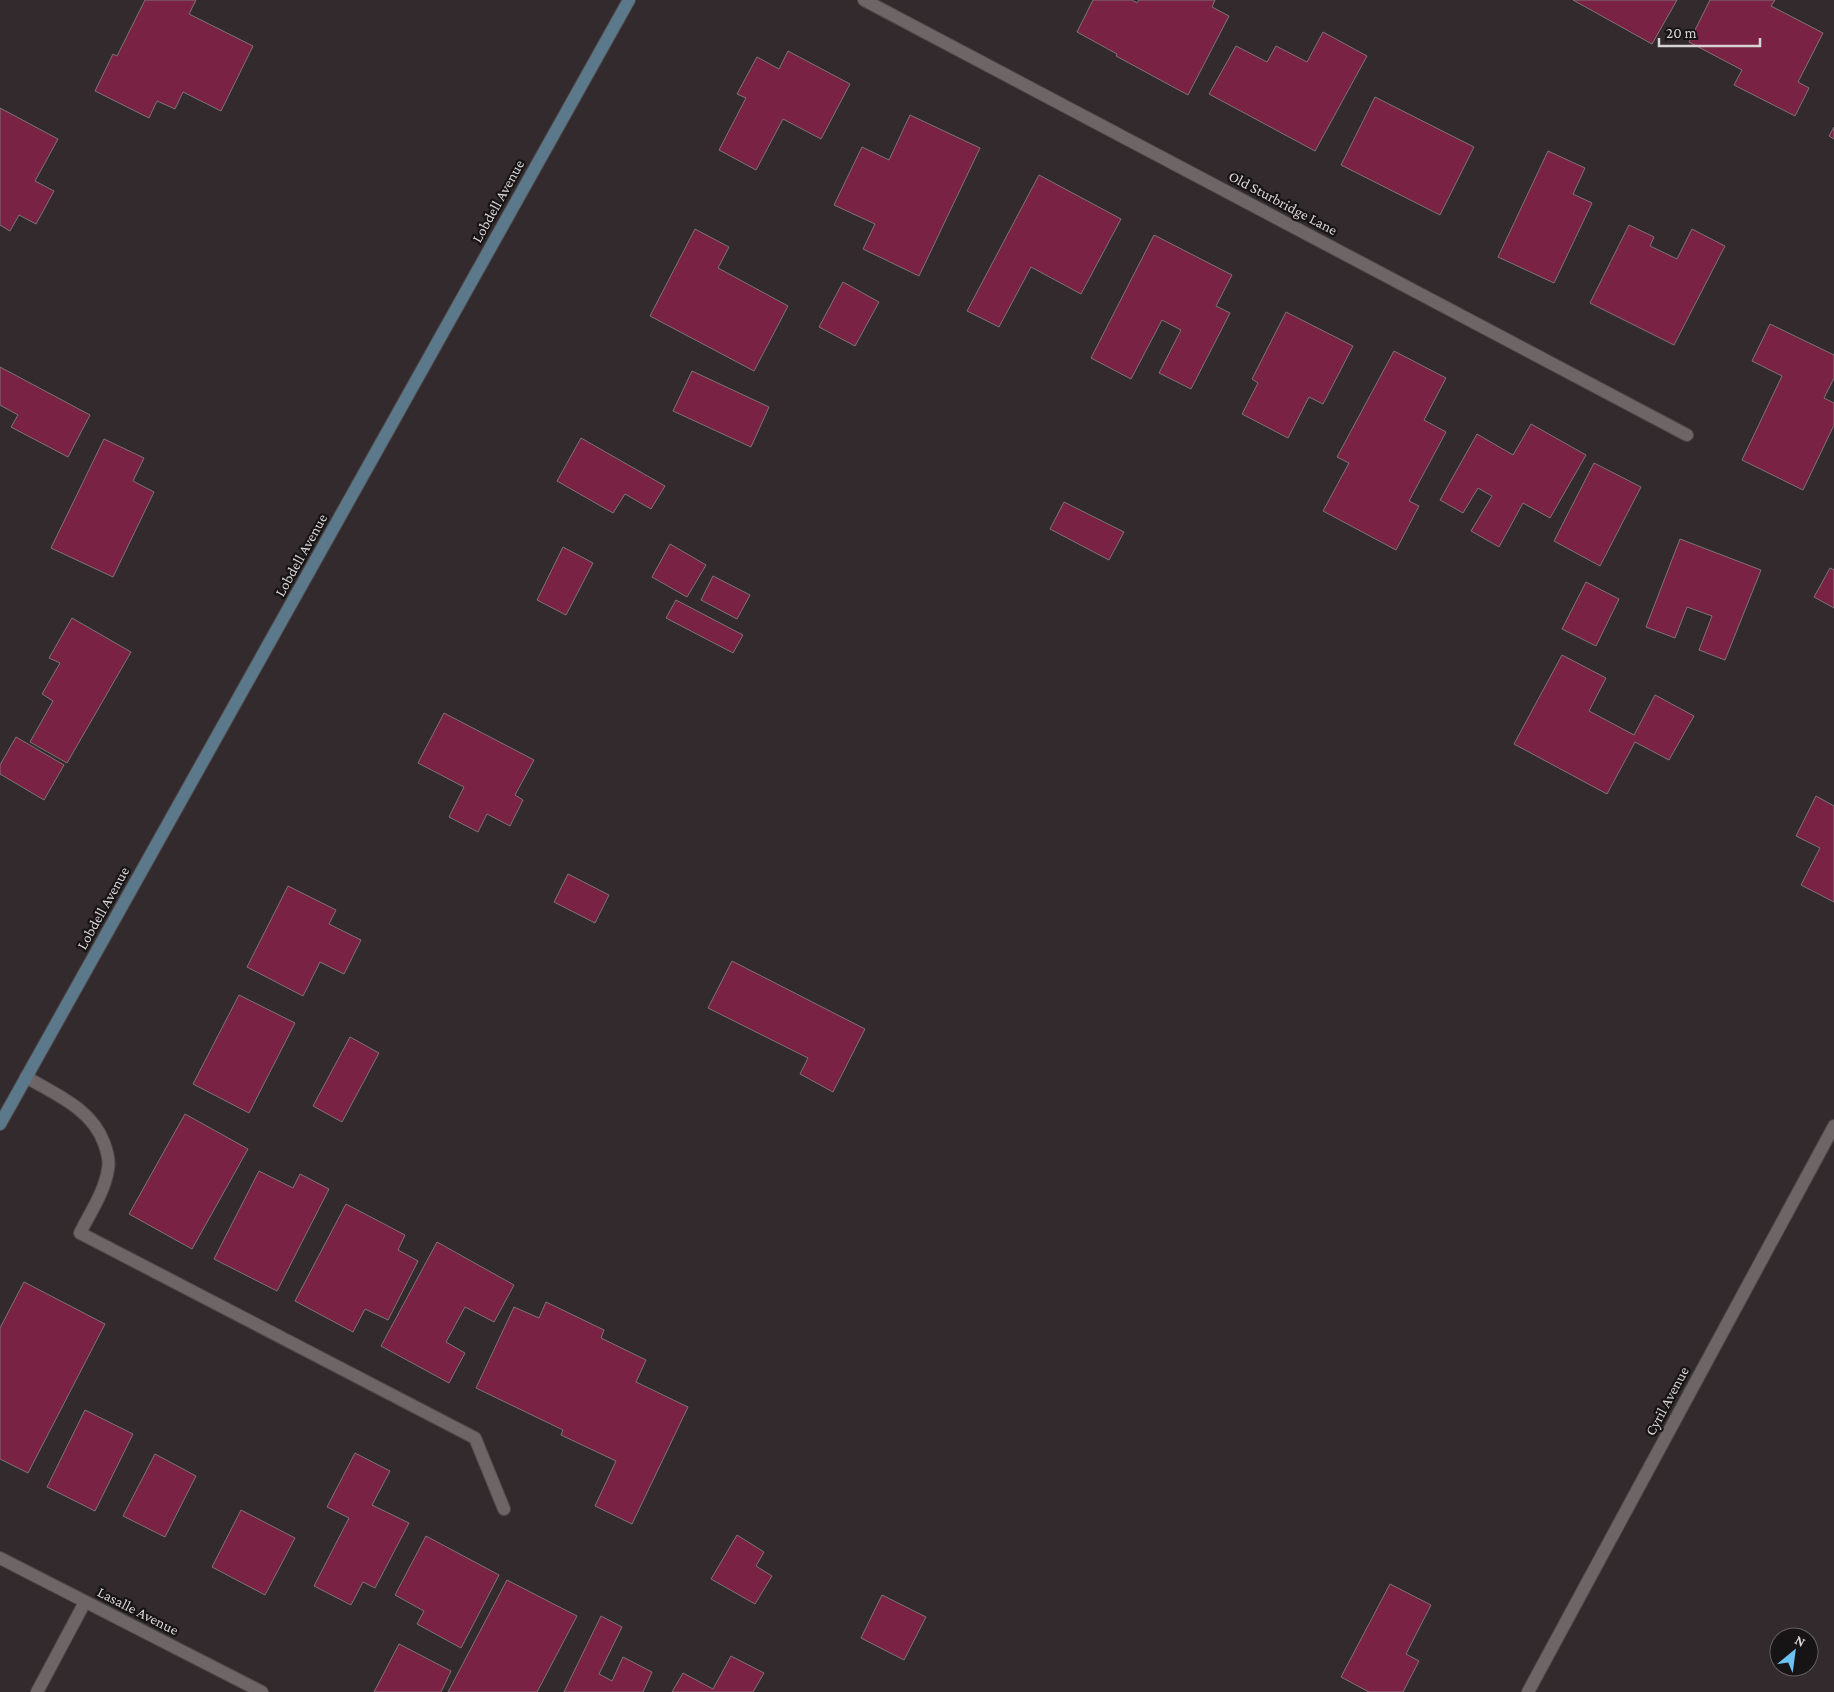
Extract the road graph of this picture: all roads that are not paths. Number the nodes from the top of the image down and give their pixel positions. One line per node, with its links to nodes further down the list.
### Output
1 (628, 0): 4 (main road, Lobdell Avenue)
2 (864, 0): 3 (street, Old Sturbridge Lane)
3 (1687, 435)
4 (26, 1077): 5 (main road, Lobdell Avenue); 7 (street)
5 (0, 1124)
6 (1834, 1126): 12 (street, Cyril Avenue)
7 (504, 1510)
8 (0, 1558): 9 (street, Lasalle Avenue)
9 (85, 1602): 10 (street); 11 (street, Lasalle Avenue)
10 (37, 1692)
11 (262, 1692)
12 (1528, 1692)

